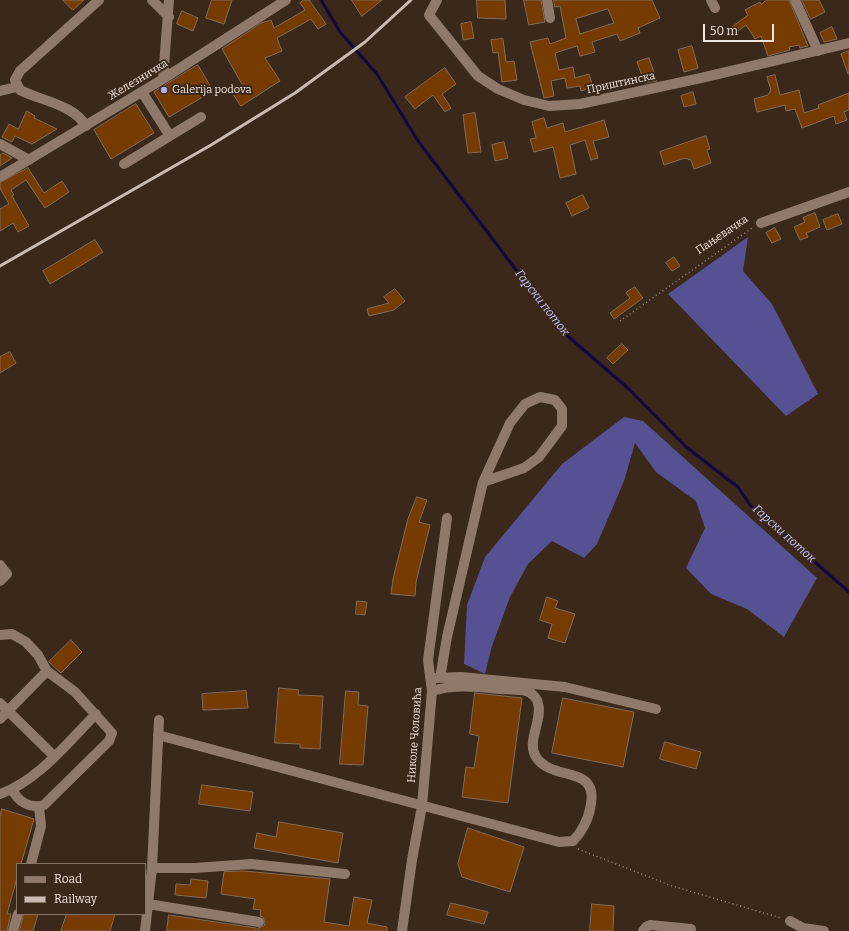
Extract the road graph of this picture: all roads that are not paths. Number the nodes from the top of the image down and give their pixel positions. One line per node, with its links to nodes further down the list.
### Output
1 (99, 0): 13 (street)
2 (152, 0): 8 (street)
3 (169, 0): 8 (street)
4 (286, 0): 12 (street, Железничка)
5 (437, 0): 11 (street, Приштинска)
6 (547, 0): 9 (street)
7 (795, 0): 11 (street)
8 (169, 18): 12 (street)
9 (550, 18)
10 (849, 43): 11 (street, Приштинска)
11 (818, 51)
12 (164, 79): 15 (street, Железничка)
13 (18, 87): 14 (street); 17 (street)
14 (0, 91)
15 (142, 92): 17 (street, Железничка); 18 (street)
16 (201, 117): 18 (street)
17 (86, 126): 20 (street, Железничка)
18 (170, 136): 21 (street)
19 (0, 144): 20 (street)
20 (29, 160): 22 (street, Железничка)
21 (124, 164)
22 (0, 177)
23 (849, 192): 24 (street, Пањевачка)
24 (761, 223)
25 (483, 482): 25 (street); 31 (street)
26 (447, 518): 31 (street, Николе Чоловића)
27 (0, 565): 28 (street)
28 (0, 581)
29 (0, 635): 30 (street)
30 (47, 671): 35 (street); 36 (street)
31 (435, 678): 32 (street, Николе Чоловића); 34 (street)
32 (432, 691): 43 (street, Николе Чоловића); 43 (street)
33 (0, 703): 35 (street)
34 (656, 709)
35 (8, 710): 37 (street); 40 (street)
36 (96, 714): 40 (street); 44 (street)
37 (0, 719)
38 (159, 720): 39 (street)
39 (158, 735): 43 (street); 46 (street)
40 (54, 756): 41 (street)
41 (12, 789): 42 (street); 44 (street)
42 (0, 794)
43 (422, 806): 55 (street, Николе Чоловића)
44 (39, 807): 45 (street)
45 (31, 863)
46 (152, 868): 47 (street); 48 (street)
47 (345, 874)
48 (148, 904): 51 (street); 54 (street)
49 (18, 915): 53 (street)
50 (790, 921): 57 (street)
51 (259, 922)
52 (691, 929): 56 (street)
53 (13, 931)
54 (145, 931)
55 (402, 931)
56 (643, 931)
57 (824, 931)

